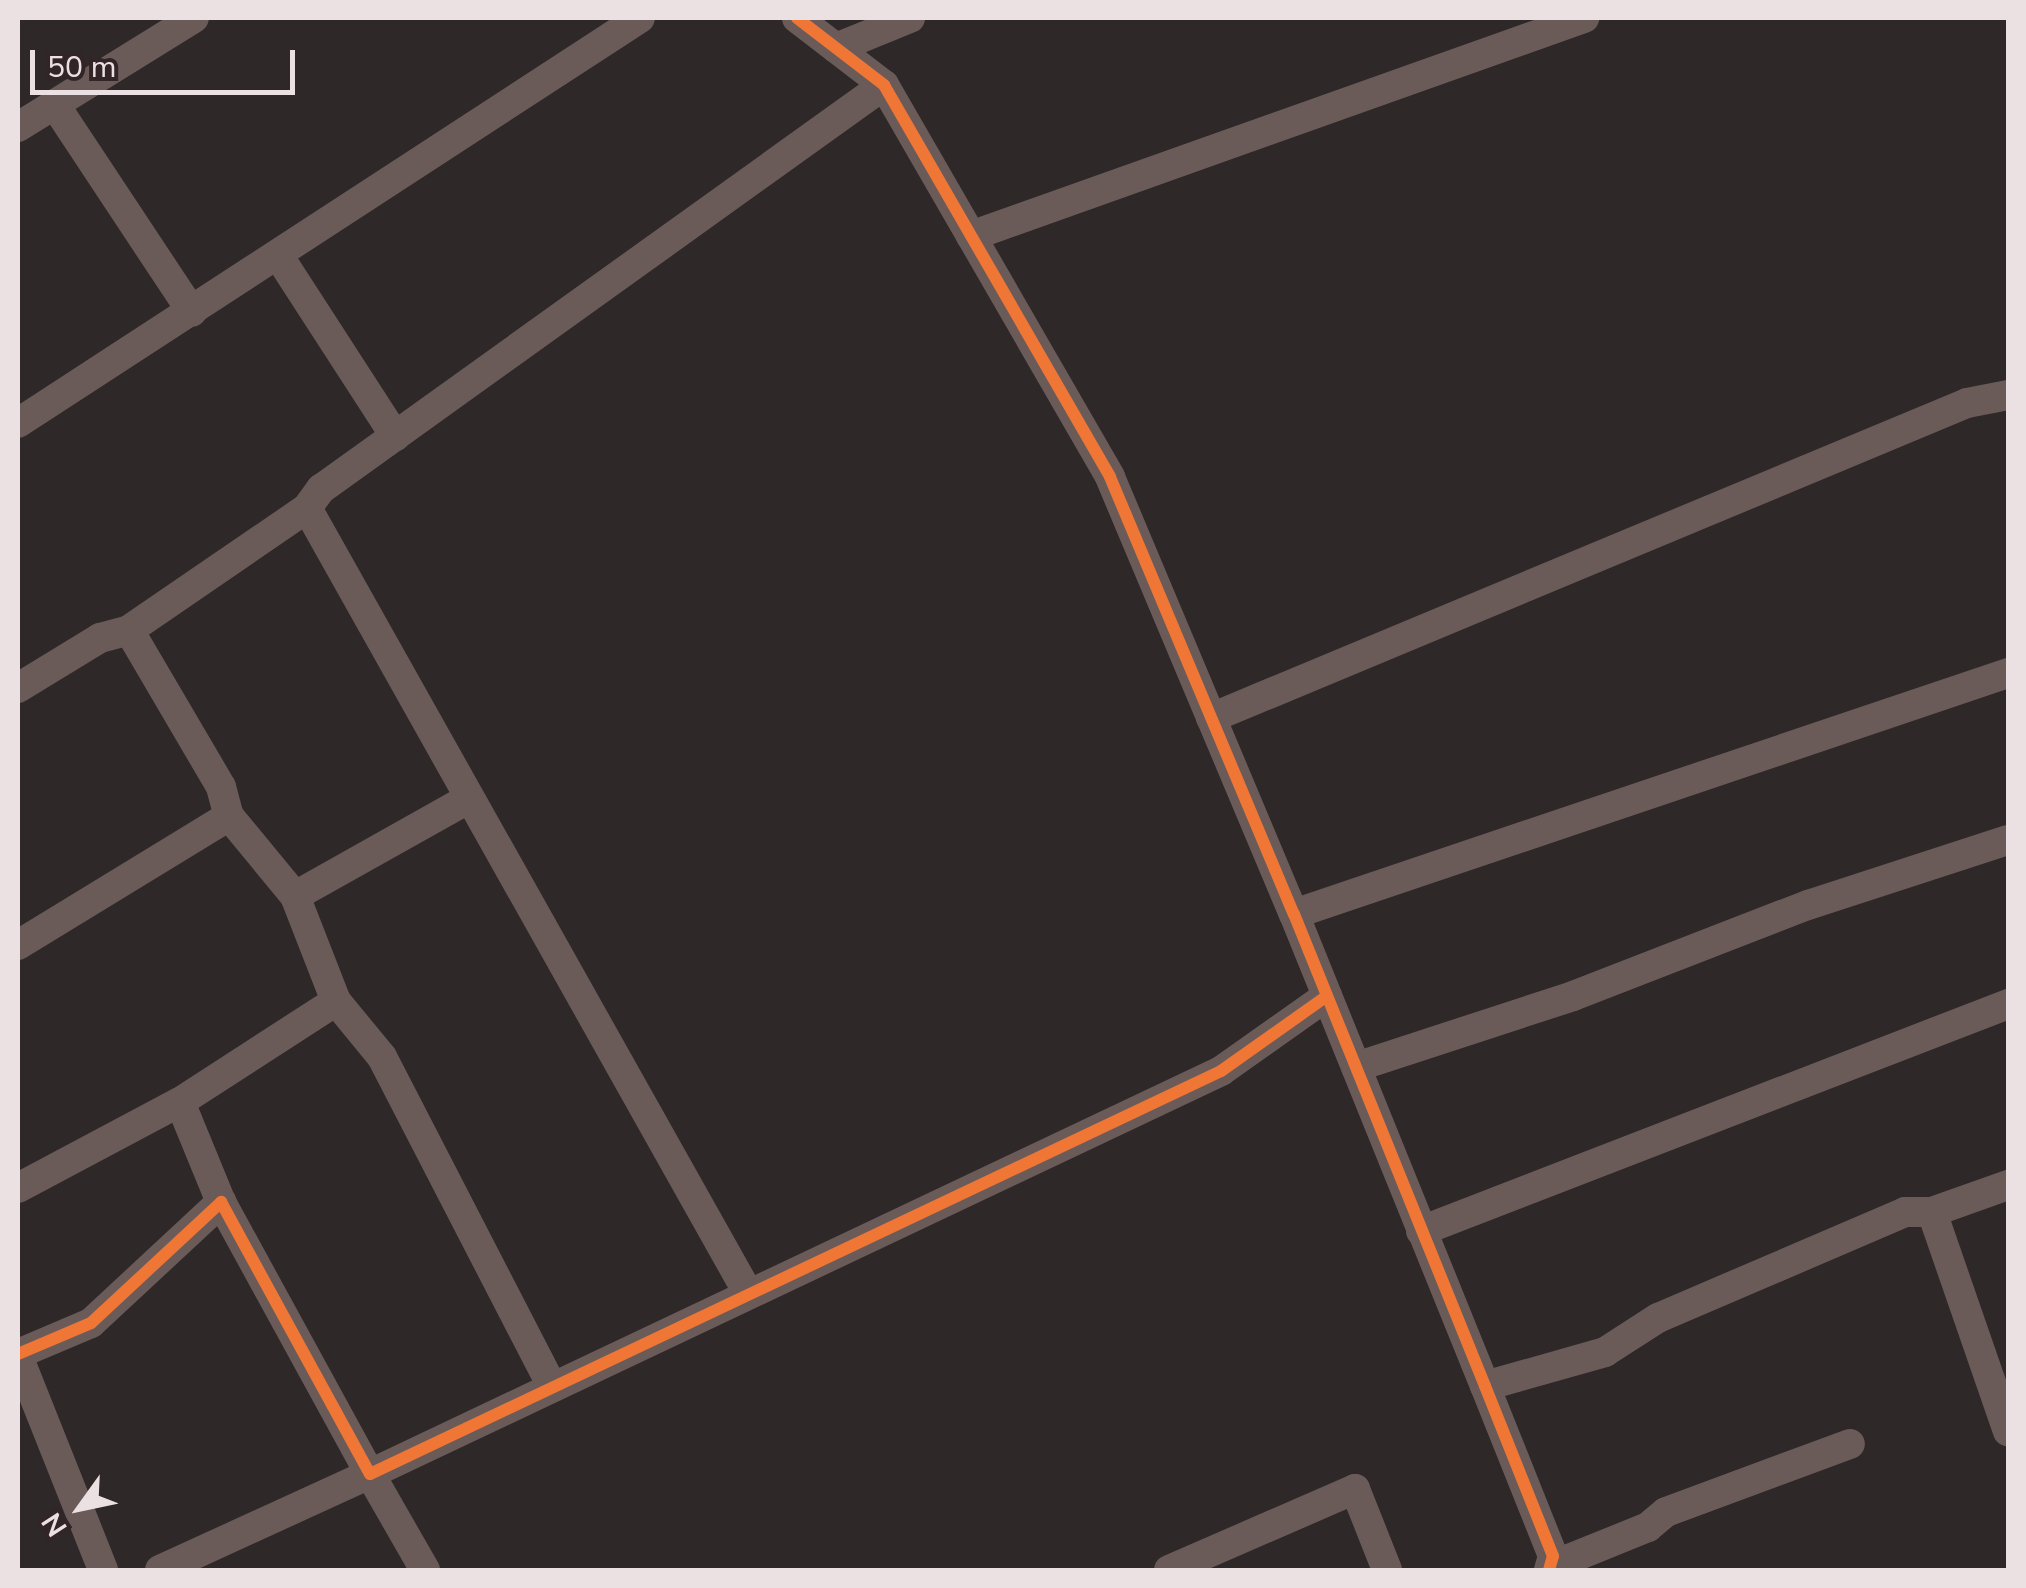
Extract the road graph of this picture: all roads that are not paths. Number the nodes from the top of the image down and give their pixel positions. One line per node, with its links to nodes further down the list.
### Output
1 (194, 18): 8 (street)
2 (640, 18): 11 (street)
3 (797, 18): 6 (street)
4 (910, 18): 6 (street)
5 (1584, 18): 10 (street)
6 (836, 48): 7 (street)
7 (884, 86): 10 (street); 15 (street)
8 (55, 105): 9 (street); 12 (street)
9 (18, 127)
10 (970, 236): 20 (street)
11 (278, 256): 12 (street); 15 (street)
12 (192, 312): 14 (street)
13 (2005, 406): 20 (street)
14 (18, 423)
15 (395, 436): 16 (street)
16 (307, 508): 17 (street); 21 (street)
17 (129, 630): 19 (street); 22 (street)
18 (2008, 673): 25 (street)
19 (18, 688)
20 (1212, 718): 25 (street)
21 (468, 799): 24 (street); 37 (street)
22 (229, 816): 24 (street); 26 (street)
23 (2008, 840): 30 (street)
24 (296, 896): 28 (street)
25 (1294, 914): 27 (street)
26 (18, 946)
27 (1327, 996): 30 (street); 37 (street)
28 (336, 1001): 31 (street); 40 (street)
29 (2008, 1004): 36 (street)
30 (1356, 1067): 36 (street)
31 (180, 1102): 33 (street); 34 (street)
32 (2008, 1185): 35 (street)
33 (18, 1188)
34 (222, 1202): 38 (street); 43 (street)
35 (1932, 1212): 39 (street); 41 (street)
36 (1422, 1231): 39 (street)
37 (748, 1293): 40 (street)
38 (18, 1355): 45 (street)
39 (1485, 1386): 44 (street)
40 (552, 1387): 43 (street)
41 (2008, 1431)
42 (1850, 1444): 44 (street)
43 (370, 1474): 46 (street); 47 (street)
44 (1551, 1563)
45 (103, 1570)
46 (160, 1570)
47 (425, 1570)
48 (1169, 1570): 49 (street)
49 (1387, 1570)

